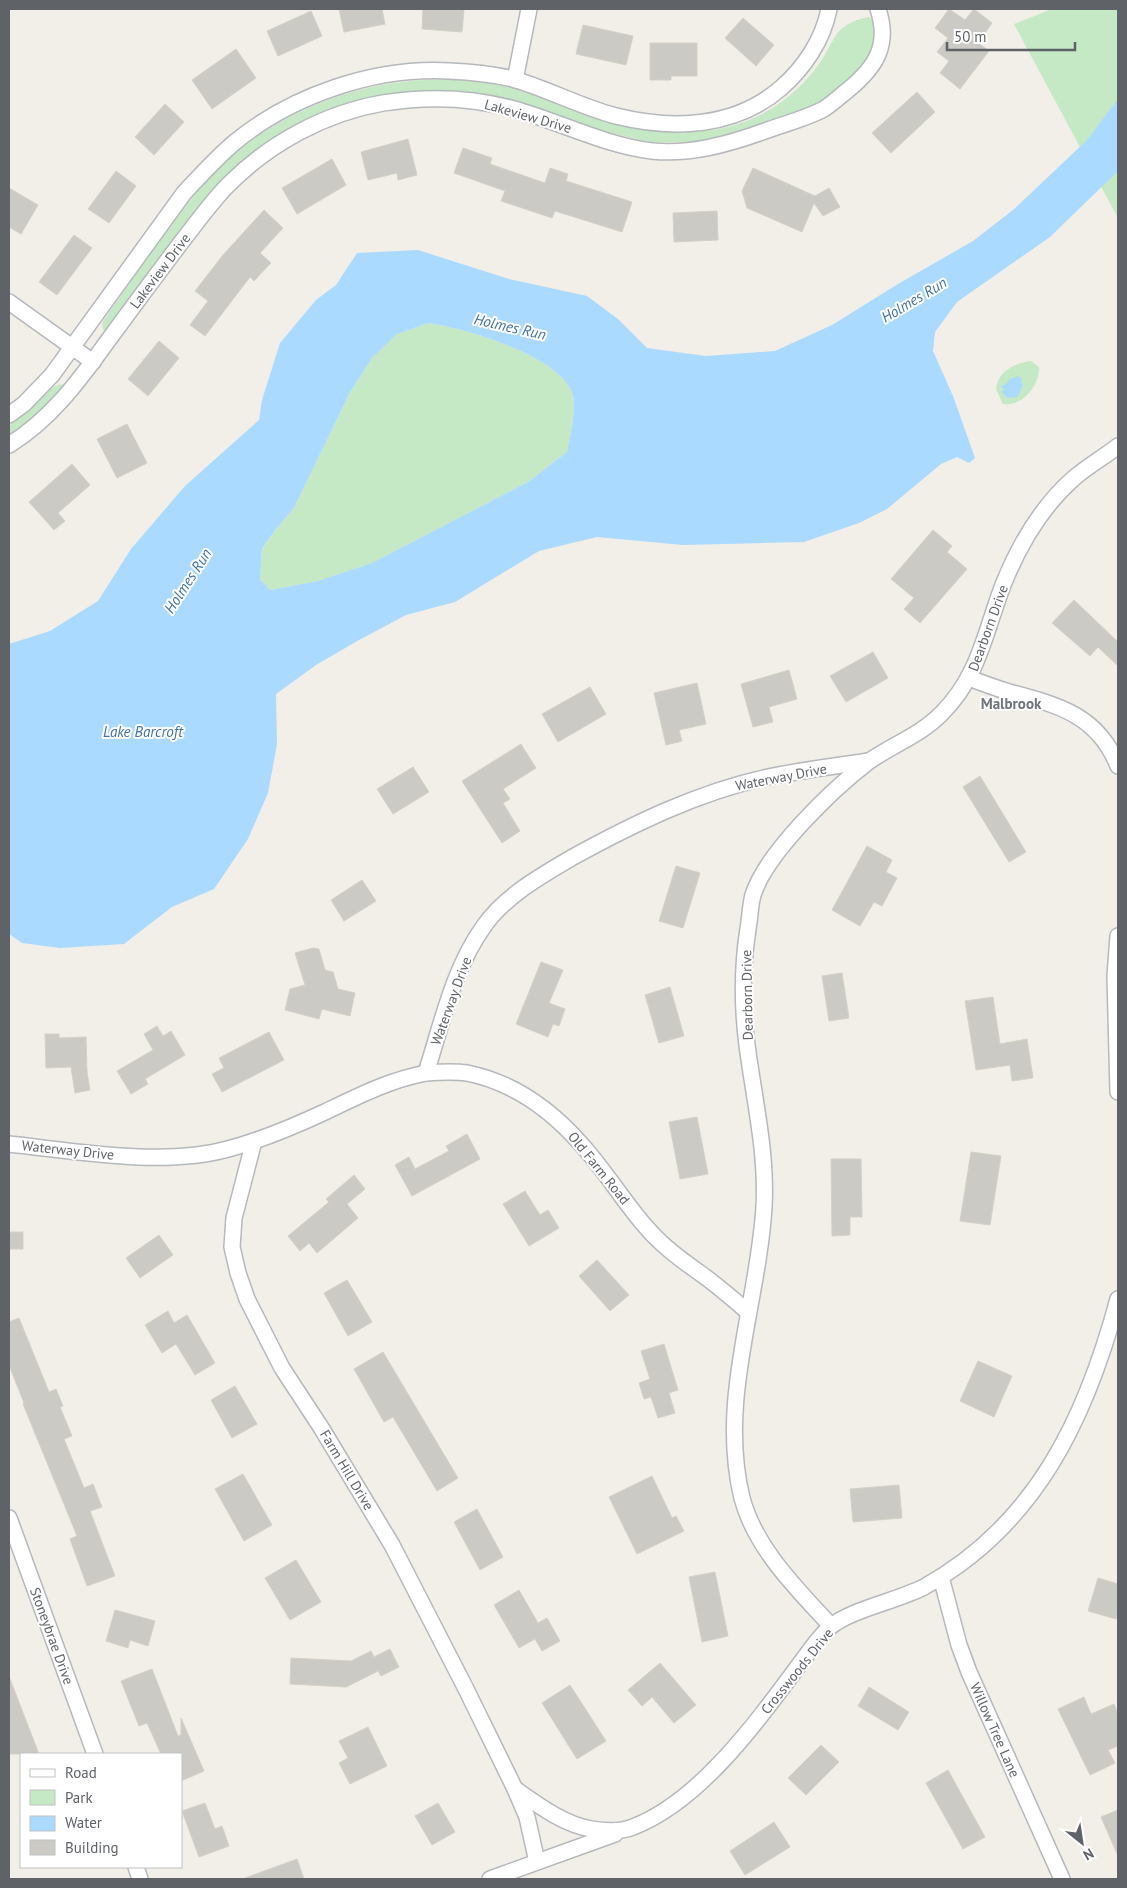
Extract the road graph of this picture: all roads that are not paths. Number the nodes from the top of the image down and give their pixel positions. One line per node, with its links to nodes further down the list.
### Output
1 (529, 9): 4 (street)
2 (829, 9): 4 (street, Lakeview Drive)
3 (878, 9): 7 (street, Lakeview Drive)
4 (515, 80): 6 (street, Lakeview Drive)
5 (9, 302): 6 (street)
6 (73, 348): 7 (street); 8 (street, Lakeview Drive)
7 (93, 362): 9 (street, Lakeview Drive)
8 (9, 415)
9 (9, 445)
10 (1118, 446): 11 (street, Dearborn Drive)
11 (969, 678): 12 (street, Dearborn Drive); 13 (street)
12 (870, 761): 15 (street, Waterway Drive); 20 (street, Dearborn Drive)
13 (1118, 766)
14 (1118, 936): 16 (street)
15 (426, 1073): 17 (street, Waterway Drive); 20 (street, Old Farm Road)
16 (1118, 1092)
17 (254, 1141): 18 (street, Waterway Drive); 25 (street, Farm Hill Drive)
18 (9, 1144)
19 (1118, 1299): 22 (street, Crosswoods Drive)
20 (748, 1312): 23 (street, Dearborn Drive)
21 (9, 1518): 24 (street, Stoneybrae Drive)
22 (941, 1577): 23 (street, Crosswoods Drive); 29 (street, Willow Tree Lane)
23 (831, 1626): 26 (street, Crosswoods Drive)
24 (96, 1753)
25 (515, 1789): 26 (street, Crosswoods Drive); 27 (street)
26 (631, 1828): 27 (street)
27 (537, 1862): 28 (street)
28 (490, 1879)
29 (1062, 1879)

